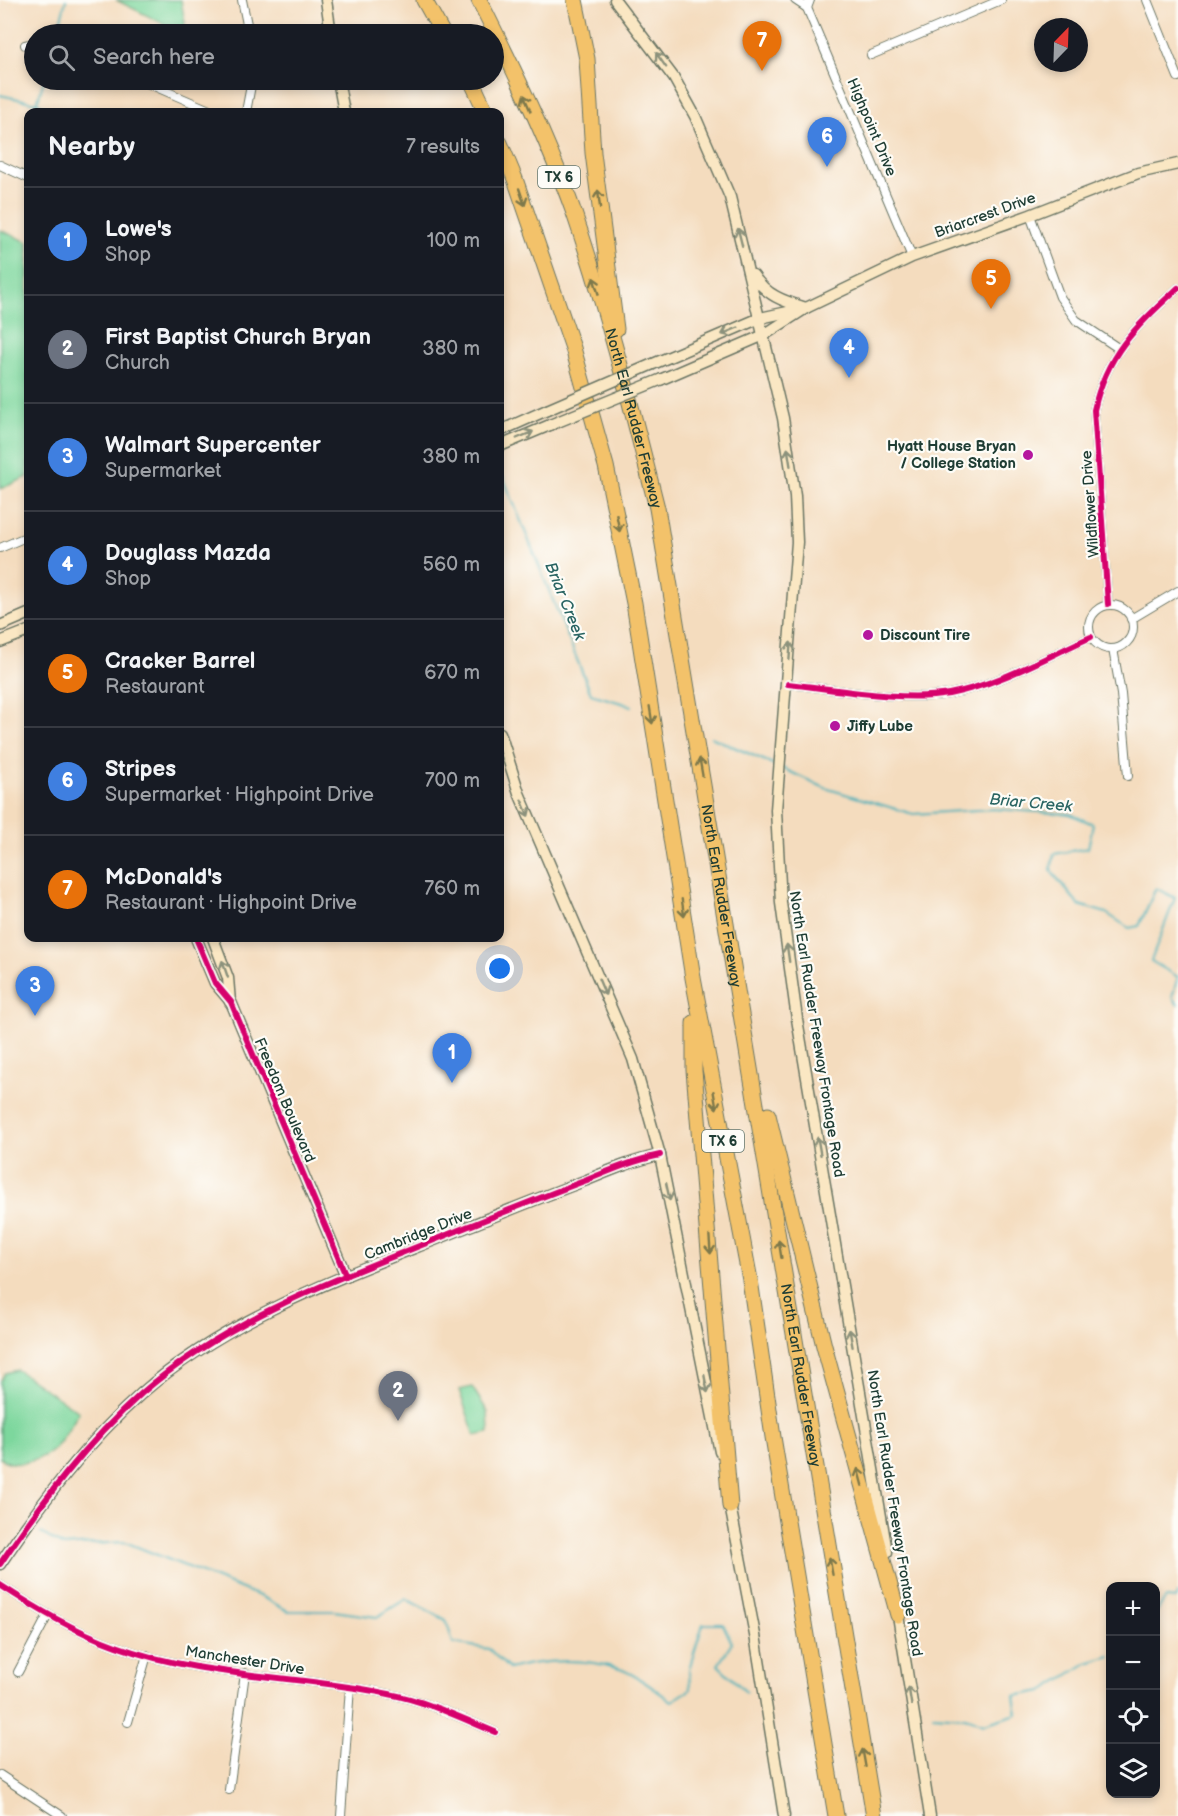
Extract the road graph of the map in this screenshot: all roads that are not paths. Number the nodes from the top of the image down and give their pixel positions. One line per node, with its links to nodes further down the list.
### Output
1 (242, 0): 12 (street)
2 (326, 0): 13 (main road)
3 (424, 0): 14 (highway)
4 (434, 0): 15 (highway)
5 (479, 0): 16 (highway, North Earl Rudder Freeway / TX 6, one-way to 5)
6 (575, 0): 40 (highway, one-way to 6)
7 (615, 0): 34 (main road, North Earl Rudder Freeway Frontage Road, one-way to 7)
8 (795, 0): 11 (street, Highpoint Drive)
9 (1001, 0): 18 (street)
10 (1147, 0): 19 (street)
11 (808, 4): 33 (street, Highpoint Drive)
12 (247, 24)
13 (330, 24)
14 (437, 24)
15 (447, 24)
16 (491, 24)
17 (504, 48): 40 (highway, North Earl Rudder Freeway / TX 6, one-way to 17)
18 (871, 55)
19 (1178, 76)
20 (163, 90): 24 (street)
21 (250, 90): 25 (street)
22 (340, 90): 26 (main road)
23 (476, 90): 27 (highway)
24 (205, 108)
25 (247, 108)
26 (343, 108)
27 (484, 108)
28 (504, 152): 59 (highway, TX 6, one-way to 59)
29 (1178, 164): 32 (main road, Briarcrest Drive)
30 (0, 165): 31 (street)
31 (24, 176)
32 (1030, 215): 33 (main road, Briarcrest Drive); 39 (street)
33 (912, 257): 36 (main road, Briarcrest Drive)
34 (747, 267): 36 (main road); 37 (main road, North Earl Rudder Freeway Frontage Road)
35 (1178, 288): 39 (street, Wildflower Drive)
36 (806, 308): 37 (main road, Briarcrest Drive); 38 (main road, Briarcrest Drive)
37 (760, 318): 38 (main road, North Earl Rudder Freeway Frontage Road); 41 (main road, Briarcrest Drive, one-way to 41, bridge)
38 (764, 335): 42 (main road, Briarcrest Drive, one-way to 38, bridge); 54 (main road, North Earl Rudder Freeway Frontage Road, one-way to 38)
39 (1119, 348): 46 (street, Wildflower Drive)
40 (620, 362): 61 (highway, North Earl Rudder Freeway / TX 6, one-way to 40)
41 (504, 429)
42 (504, 444)
43 (24, 538): 44 (street)
44 (0, 548)
45 (1178, 591): 48 (street)
46 (1108, 604): 48 (street); 51 (street)
47 (24, 616): 49 (main road)
48 (1131, 619): 53 (street)
49 (0, 626)
50 (24, 633): 52 (main road)
51 (1091, 637): 53 (street); 54 (street)
52 (0, 642)
53 (1113, 649): 56 (street)
54 (788, 684): 67 (main road, North Earl Rudder Freeway Frontage Road, one-way to 54)
55 (504, 746): 62 (main road, one-way to 62)
56 (1128, 776)
57 (198, 942): 60 (main road, Freedom Boulevard)
58 (214, 942): 60 (main road, Freedom Boulevard, one-way to 58)
59 (693, 978): 64 (highway, one-way to 64); 80 (highway, TX 6, one-way to 80)
60 (231, 1002): 63 (main road, Freedom Boulevard)
61 (746, 1031): 67 (highway, one-way to 61); 81 (highway, North Earl Rudder Freeway / TX 6, one-way to 61)
62 (660, 1155): 63 (main road, Cambridge Drive); 64 (main road, one-way to 64)
63 (346, 1276): 65 (main road, Cambridge Drive)
64 (730, 1506): 79 (main road)
65 (0, 1564)
66 (0, 1584): 68 (street, Manchester Drive)
67 (898, 1614): 82 (main road, North Earl Rudder Freeway Frontage Road, one-way to 67)
68 (48, 1616): 69 (street, Manchester Drive); 70 (street)
69 (147, 1655): 71 (street, Manchester Drive); 73 (street)
70 (18, 1672)
71 (245, 1673): 72 (street, Manchester Drive); 76 (street)
72 (350, 1688): 74 (street, Manchester Drive); 78 (street)
73 (128, 1722)
74 (495, 1732)
75 (0, 1775): 77 (street)
76 (229, 1790)
77 (62, 1816)
78 (341, 1816)
79 (784, 1816)
80 (836, 1816)
81 (874, 1816)
82 (930, 1816)

